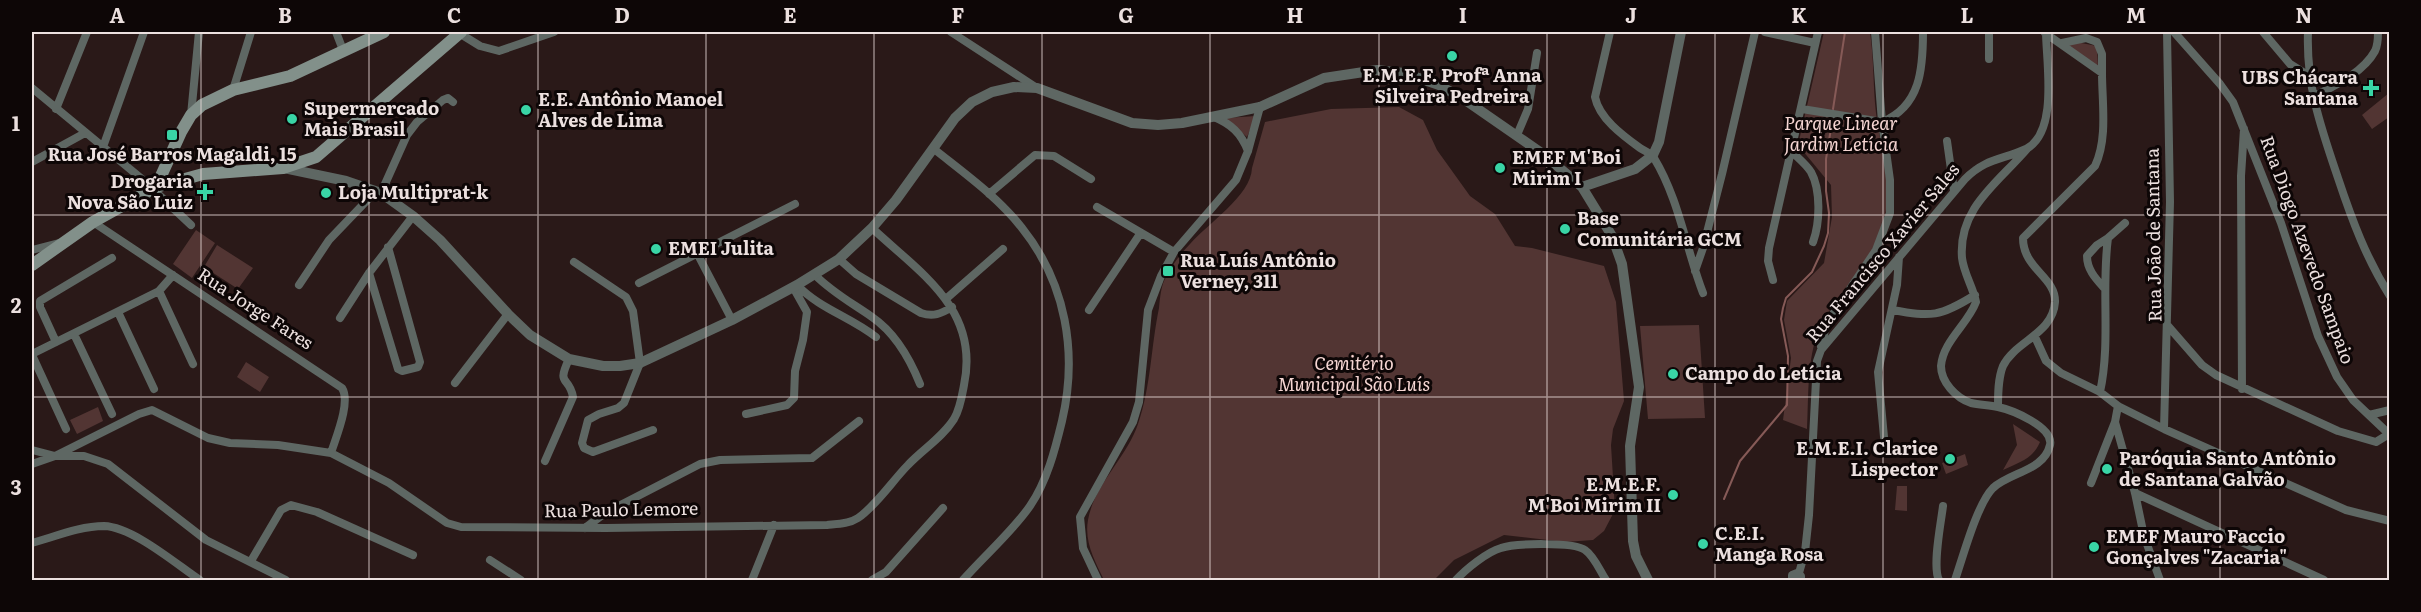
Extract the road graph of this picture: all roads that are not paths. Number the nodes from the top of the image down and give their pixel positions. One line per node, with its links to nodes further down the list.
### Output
1 (87, 32): 37 (street)
2 (199, 32): 39 (street)
3 (250, 32): 33 (street)
4 (336, 32): 26 (street)
5 (384, 32): 26 (main road)
6 (460, 32): 7 (street); 52 (main road)
7 (554, 32)
8 (951, 32): 32 (street)
9 (1610, 32): 51 (street)
10 (1681, 32): 51 (street)
11 (1755, 32): 85 (street)
12 (1765, 32): 24 (street)
13 (1818, 32): 24 (street)
14 (1875, 32): 41 (street)
15 (1923, 32): 41 (street)
16 (1989, 32): 28 (street)
17 (2045, 32): 25 (street); 47 (street)
18 (2167, 32): 106 (street, Rua João de Santana)
19 (2174, 32): 42 (street)
20 (2263, 32): 30 (street)
21 (2308, 32): 30 (street)
22 (2378, 32): 34 (street)
23 (141, 33): 46 (street)
24 (1815, 43): 38 (street)
25 (2062, 43): 29 (street); 29 (street)
26 (343, 50): 33 (main road)
27 (1537, 53): 44 (street)
28 (1989, 59)
29 (2102, 73): 109 (street)
30 (2309, 76): 34 (street)
31 (32, 88): 37 (street)
32 (1037, 88): 40 (street); 48 (street)
33 (233, 90): 39 (main road)
34 (2313, 97): 97 (street)
35 (453, 102): 62 (street)
36 (1260, 107): 40 (street); 44 (street); 49 (street)
37 (56, 109): 43 (street)
38 (1802, 110): 41 (street); 50 (street)
39 (191, 116): 55 (main road)
40 (1214, 117): 49 (street)
41 (1882, 122): 111 (street)
42 (2244, 129): 119 (street); 126 (street, Rua Diogo Azevedo Sampaio)
43 (85, 133): 46 (street); 53 (street)
44 (1517, 135): 59 (street)
45 (1947, 141): 61 (street)
46 (103, 147): 60 (street)
47 (2028, 148): 61 (street, Rua Francisco Xavier Sales); 96 (street)
48 (934, 149): 63 (street); 70 (street)
49 (1248, 151): 78 (street)
50 (1791, 151): 74 (street); 89 (street)
51 (1653, 156): 59 (street); 85 (street)
52 (316, 157): 54 (main road); 56 (street)
53 (32, 162)
54 (283, 168): 56 (street); 58 (main road)
55 (165, 169): 58 (main road); 60 (main road)
56 (324, 175): 62 (street)
57 (1091, 179): 63 (street)
58 (176, 181): 60 (main road)
59 (1582, 187): 161 (street)
60 (154, 188): 67 (main road); 69 (street)
61 (1954, 191): 81 (street, Rua Francisco Xavier Sales)
62 (379, 192): 66 (street); 91 (street)
63 (990, 194): 157 (street)
64 (795, 204): 79 (street)
65 (1097, 207): 71 (street)
66 (413, 216): 75 (street); 103 (street)
67 (93, 222): 73 (main road); 87 (street, Rua Jorge Fares)
68 (2125, 223): 72 (street)
69 (191, 225)
70 (872, 228): 82 (street); 98 (street, Rua Paulo Lemore)
71 (1140, 234): 78 (street); 100 (street)
72 (2108, 238): 93 (street); 93 (street)
73 (66, 242): 77 (street); 84 (main road)
74 (1813, 242)
75 (388, 248): 86 (street); 86 (street)
76 (1003, 249): 98 (street)
77 (32, 250)
78 (1174, 252): 158 (street)
79 (698, 255): 90 (street); 105 (street)
80 (112, 258): 110 (street)
81 (1899, 258): 101 (street); 111 (street, Rua Francisco Xavier Sales)
82 (839, 259): 88 (street); 99 (street)
83 (574, 262): 114 (street)
84 (32, 265)
85 (1694, 271): 95 (street)
86 (369, 273): 104 (street)
87 (173, 275): 94 (street); 135 (street, Rua Jorge Fares)
88 (815, 275): 92 (street); 117 (street)
89 (1773, 280)
90 (639, 283)
91 (299, 285)
92 (795, 286): 105 (street); 108 (street); 125 (street)
93 (2105, 289): 120 (street)
94 (159, 291): 102 (street); 115 (street)
95 (1703, 293)
96 (1975, 295): 101 (street); 122 (street)
97 (2390, 296)
98 (947, 298): 99 (street, Rua Paulo Lemore)
99 (952, 307): 144 (street, Rua Paulo Lemore)
100 (1089, 310)
101 (1892, 310): 133 (street)
102 (118, 312): 107 (street); 118 (street)
103 (508, 314): 113 (street); 116 (street)
104 (340, 318)
105 (732, 320): 114 (street)
106 (2168, 326): 119 (street, Rua João de Santana); 130 (street)
107 (74, 334): 110 (street); 124 (street)
108 (876, 337)
109 (2035, 337): 120 (street); 122 (street)
110 (56, 342): 112 (street)
111 (1821, 350): 150 (street, Rua Francisco Xavier Sales)
112 (32, 355): 129 (street)
113 (569, 359): 114 (street); 137 (street)
114 (640, 363): 131 (street)
115 (193, 364)
116 (454, 383)
117 (920, 384)
118 (153, 388)
119 (2242, 388): 132 (street, Rua João de Santana)
120 (2100, 392): 121 (street)
121 (2118, 406): 128 (street); 130 (street)
122 (1998, 407): 164 (street)
123 (2390, 410): 126 (street)
124 (112, 414)
125 (746, 414)
126 (2369, 415): 132 (street, Rua Diogo Azevedo Sampaio)
127 (859, 421): 145 (street)
128 (2115, 422): 139 (street); 140 (street)
129 (66, 429)
130 (2164, 429): 143 (street)
131 (653, 430)
132 (2389, 434)
133 (1884, 437)
134 (32, 450): 136 (street)
135 (331, 453): 136 (street, Rua Paulo Lemore); 145 (street, Rua Paulo Lemore)
136 (55, 456): 138 (street); 149 (street)
137 (545, 461)
138 (32, 464)
139 (2091, 483)
140 (2135, 493): 151 (street); 165 (street)
141 (1943, 506): 163 (street)
142 (943, 508): 156 (street)
143 (2390, 521)
144 (774, 525): 145 (street, Rua Paulo Lemore); 155 (street)
145 (585, 529)
146 (32, 543): 152 (street)
147 (413, 555): 149 (street)
148 (490, 560): 154 (street)
149 (251, 561): 153 (street)
150 (1800, 577): 162 (street)
151 (2313, 578): 166 (street)
152 (200, 580)
153 (286, 580)
154 (520, 580)
155 (752, 580)
156 (872, 580)
157 (963, 580)
158 (1098, 580)
159 (1456, 580): 160 (street)
160 (1606, 580)
161 (1647, 580)
162 (1792, 580)
163 (1939, 580)
164 (1955, 580)
165 (2160, 580)
166 (2324, 580)

